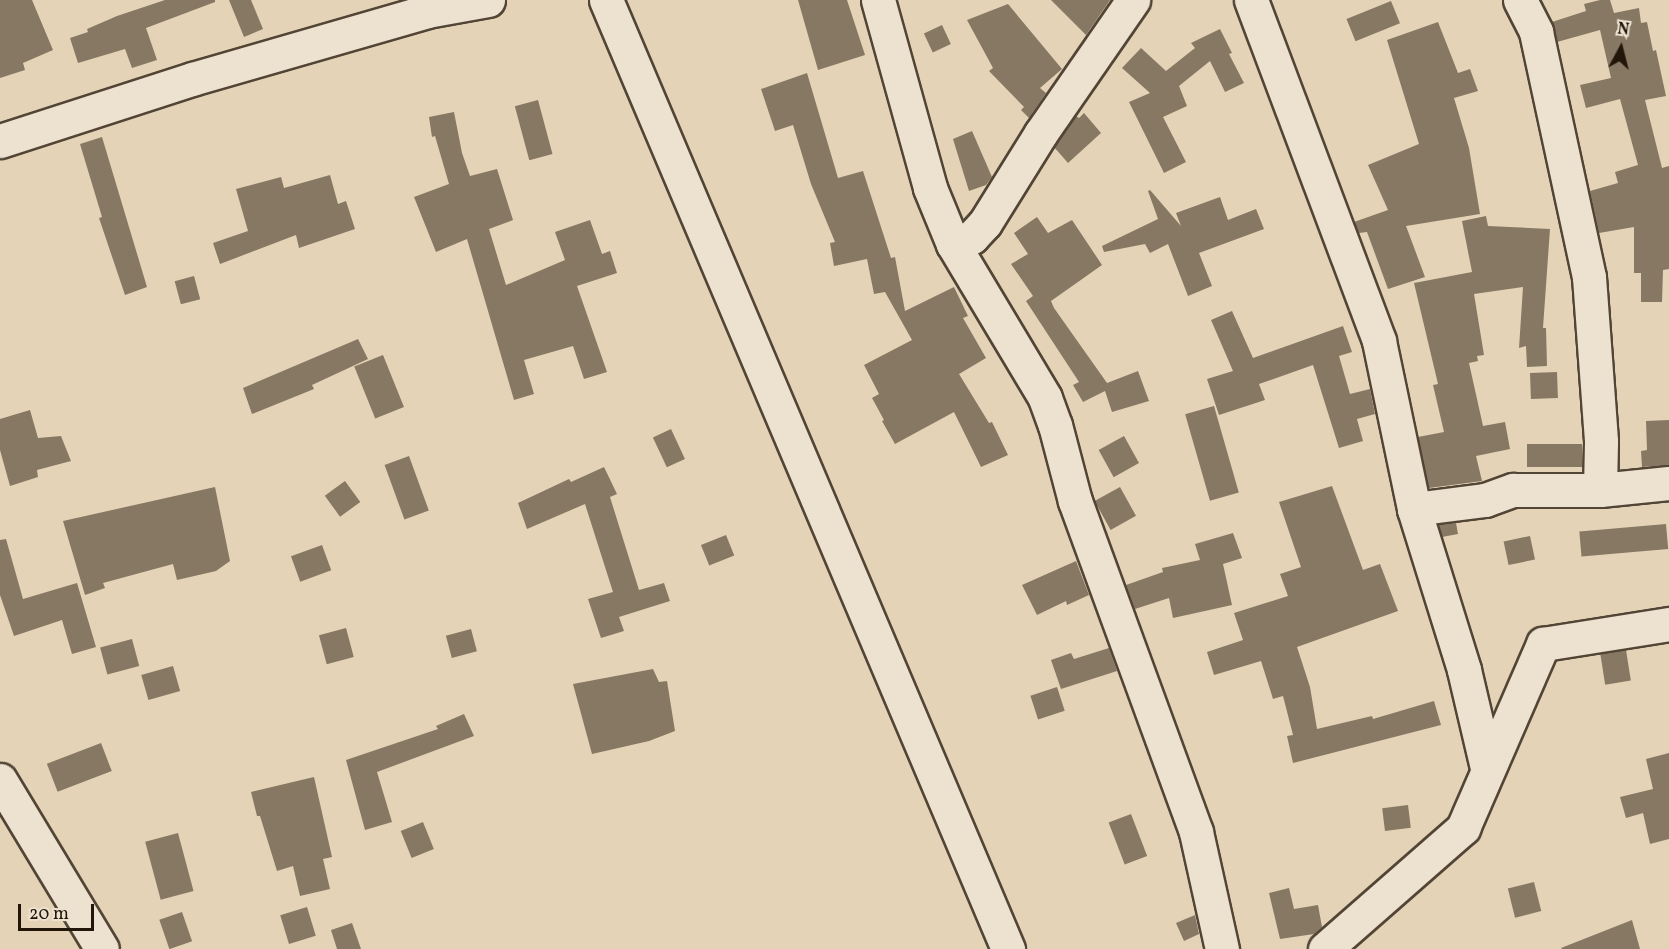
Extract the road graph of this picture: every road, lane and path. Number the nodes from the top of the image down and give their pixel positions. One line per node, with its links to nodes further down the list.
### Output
1 (488, 0): 7 (street)
2 (606, 0): 16 (street)
3 (878, 0): 8 (street)
4 (1133, 0): 8 (street)
5 (1251, 0): 11 (street)
6 (1520, 0): 10 (street)
7 (0, 141)
8 (953, 244): 17 (street)
9 (1669, 483): 10 (street)
10 (1600, 490): 11 (street)
11 (1414, 509): 13 (street)
12 (1669, 624): 13 (street)
13 (1487, 768): 18 (street)
14 (0, 780): 15 (street)
15 (102, 949)
16 (1008, 949)
17 (1222, 949)
18 (1325, 949)

